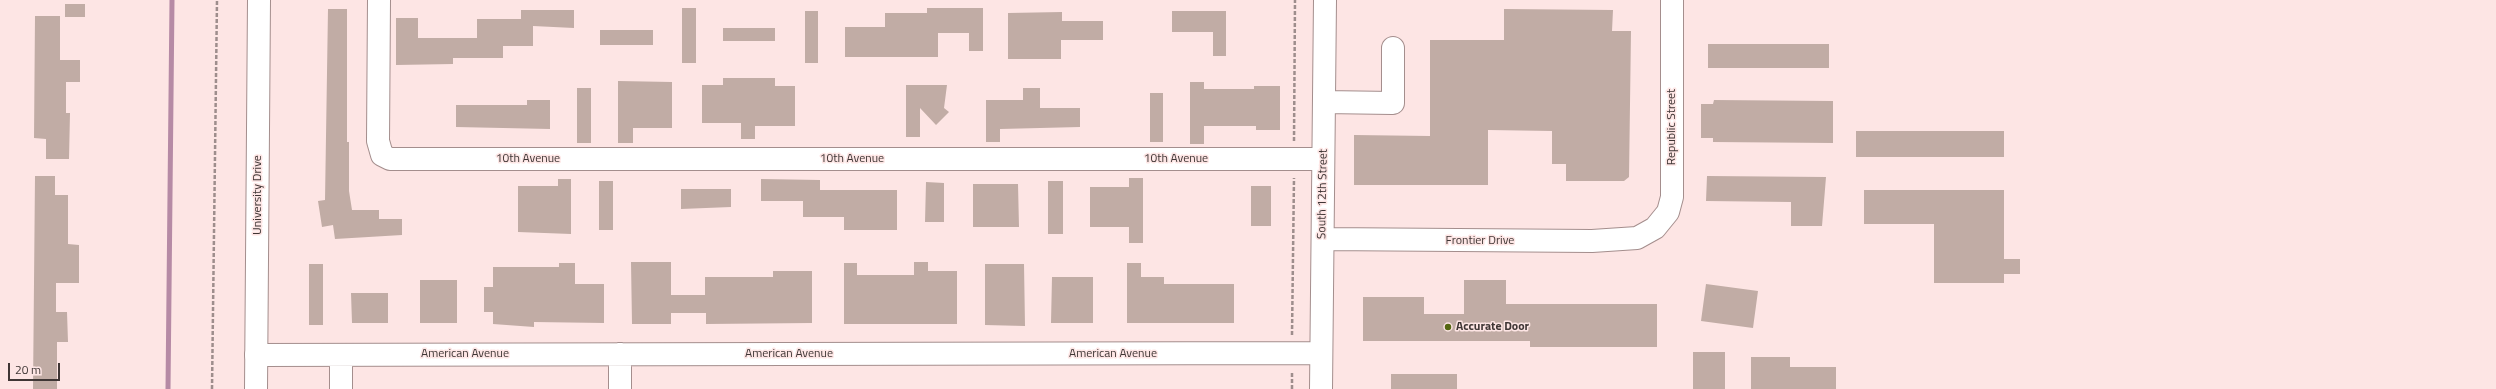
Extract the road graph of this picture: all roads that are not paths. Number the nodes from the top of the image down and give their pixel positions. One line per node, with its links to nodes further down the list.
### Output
1 (259, 0): 12 (street, University Drive)
2 (379, 0): 7 (street, 10th Avenue)
3 (1325, 0): 6 (street, South 12th Street)
4 (1672, 0): 8 (street, Republic Street)
5 (1393, 48): 6 (street)
6 (1324, 102): 7 (street, South 12th Street)
7 (1323, 159): 9 (street, South 12th Street)
8 (1637, 238): 9 (street, Frontier Drive)
9 (1322, 239): 10 (street, South 12th Street)
10 (1321, 353): 11 (street, American Avenue); 17 (street, South 12th Street)
11 (620, 354): 13 (street, American Avenue); 16 (street)
12 (256, 355): 13 (street, American Avenue); 14 (street, University Drive)
13 (341, 355): 15 (street)
14 (256, 389)
15 (340, 389)
16 (620, 389)
17 (1321, 389)

